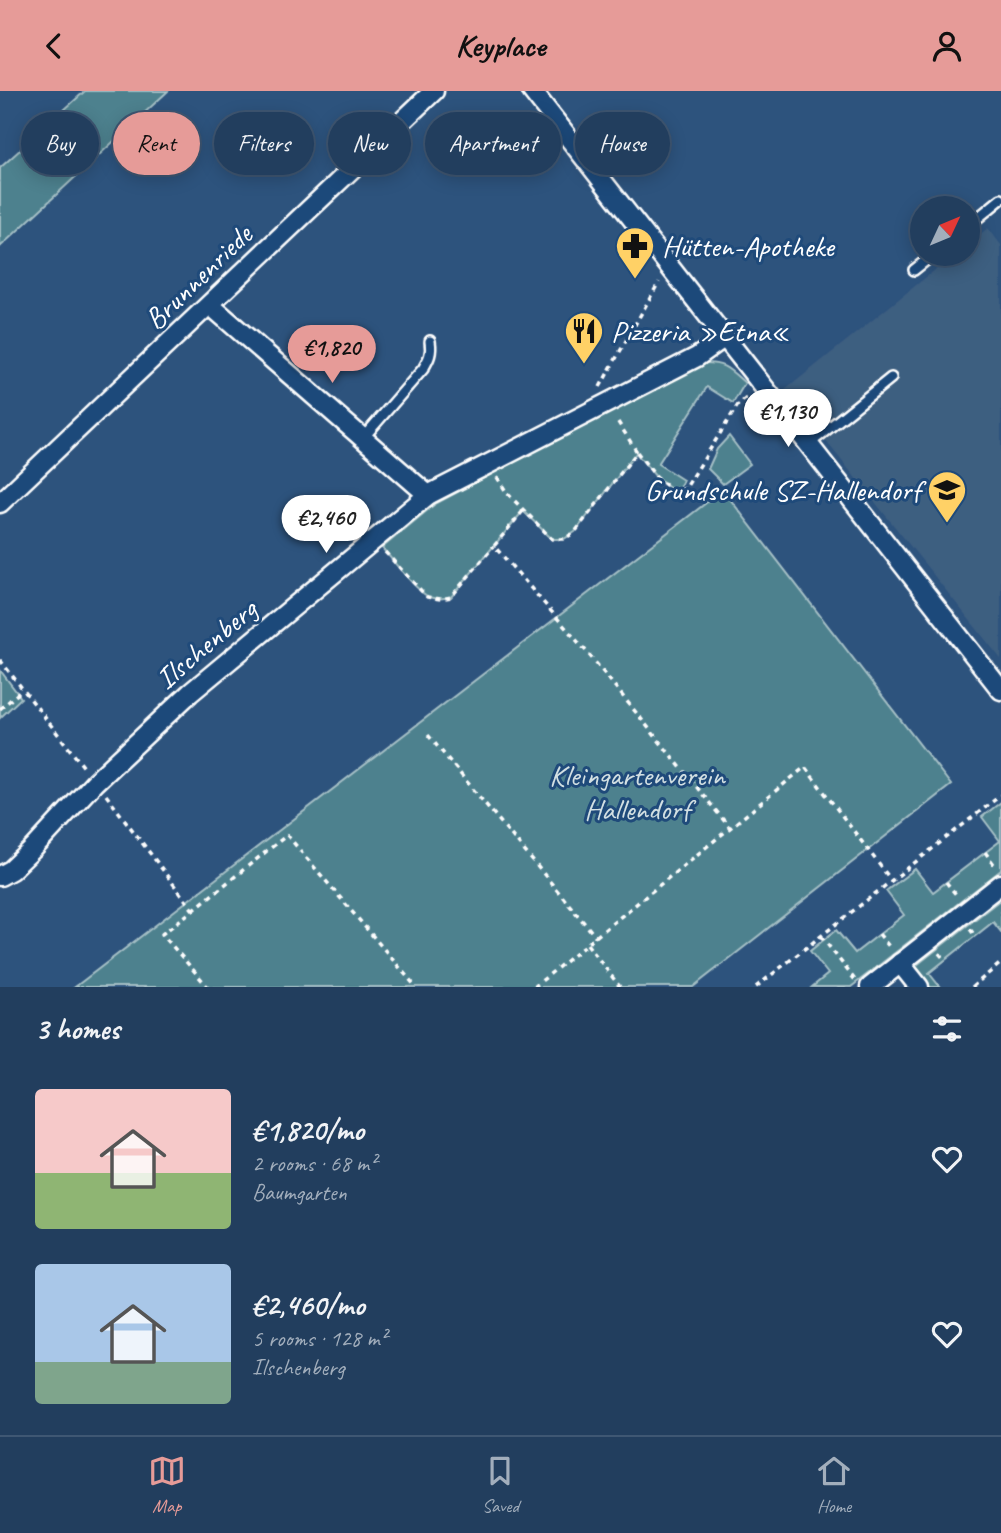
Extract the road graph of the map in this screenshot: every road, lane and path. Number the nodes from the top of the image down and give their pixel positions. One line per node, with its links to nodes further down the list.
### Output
1 (434, 91): 8 (street, Brunnenriede)
2 (532, 91): 5 (street)
3 (1001, 199): 4 (lane)
4 (980, 216)
5 (669, 265): 9 (street); 13 (path)
6 (919, 266): 7 (lane)
7 (914, 270)
8 (210, 305): 14 (street); 19 (street, Brunnenriede)
9 (725, 337): 12 (street); 13 (street, Ilschenberg)
10 (430, 341): 14 (lane)
11 (891, 378): 15 (lane)
12 (763, 385): 15 (street); 16 (path)
13 (607, 403): 16 (path); 17 (street, Ilschenberg)
14 (363, 438): 18 (street)
15 (809, 444): 25 (street)
16 (637, 452): 20 (path)
17 (490, 463): 18 (street, Ilschenberg); 20 (path)
18 (428, 495): 28 (street, Ilschenberg)
19 (0, 503)
20 (523, 511): 21 (path)
21 (494, 546): 22 (path); 30 (path)
22 (382, 548)
23 (0, 660): 24 (path)
24 (23, 689): 26 (path); 28 (path)
25 (1001, 690)
26 (0, 709)
27 (428, 736): 37 (path)
28 (95, 782): 32 (street, Ilschenberg); 35 (path)
29 (1001, 795): 34 (path)
30 (730, 828): 34 (path); 37 (path)
31 (985, 852): 33 (path)
32 (0, 876)
33 (1000, 878): 39 (street)
34 (891, 880): 36 (path)
35 (193, 910): 42 (path); 43 (path)
36 (821, 936): 41 (path); 46 (path)
37 (596, 937): 38 (path)
38 (587, 944): 44 (path); 45 (path)
39 (900, 963): 41 (street); 47 (street)
40 (1001, 964): 48 (path)
41 (864, 985)
42 (208, 987)
43 (416, 987)
44 (534, 987)
45 (620, 987)
46 (756, 987)
47 (919, 987)
48 (972, 987)

